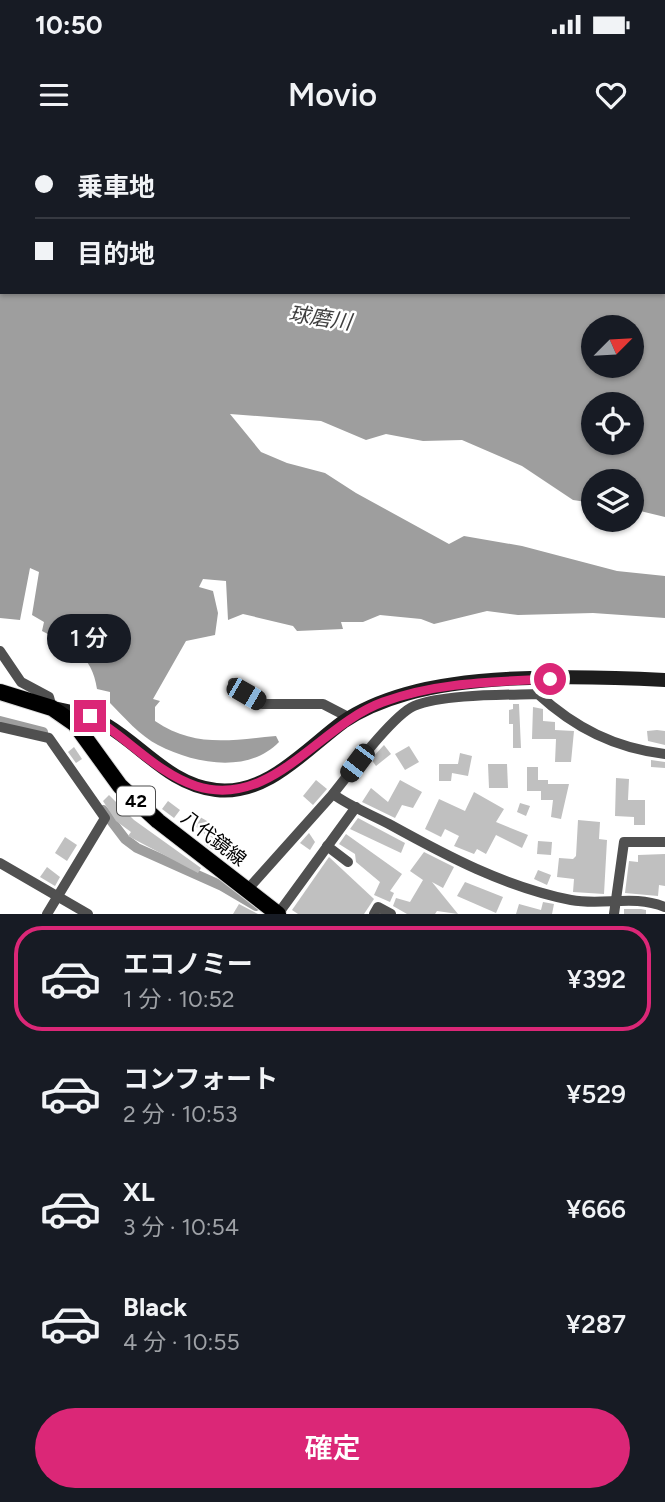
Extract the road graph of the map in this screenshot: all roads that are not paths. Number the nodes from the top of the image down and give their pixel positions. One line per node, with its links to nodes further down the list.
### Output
1 (0, 652): 7 (street)
2 (665, 680): 4 (street)
3 (233, 683): 8 (street)
4 (461, 683): 6 (street); 8 (street)
5 (0, 692): 7 (main road, 八代鏡線 / 42)
6 (413, 706): 10 (street); 11 (street)
7 (52, 708): 8 (street); 17 (main road, 八代鏡線 / 42)
8 (350, 718)
9 (0, 727): 18 (street)
10 (665, 754)
11 (332, 794): 12 (street); 17 (street)
12 (356, 807): 14 (street); 19 (street)
13 (665, 842): 19 (street)
14 (327, 846): 15 (street); 23 (street)
15 (348, 862)
16 (0, 863): 18 (street)
17 (247, 890): 23 (main road, 八代鏡線 / 42)
18 (58, 896): 21 (street); 22 (street)
19 (616, 899): 20 (street); 26 (street)
20 (665, 907)
21 (47, 914)
22 (88, 914)
23 (278, 914)
24 (374, 914): 25 (street)
25 (391, 914)
26 (614, 914)

